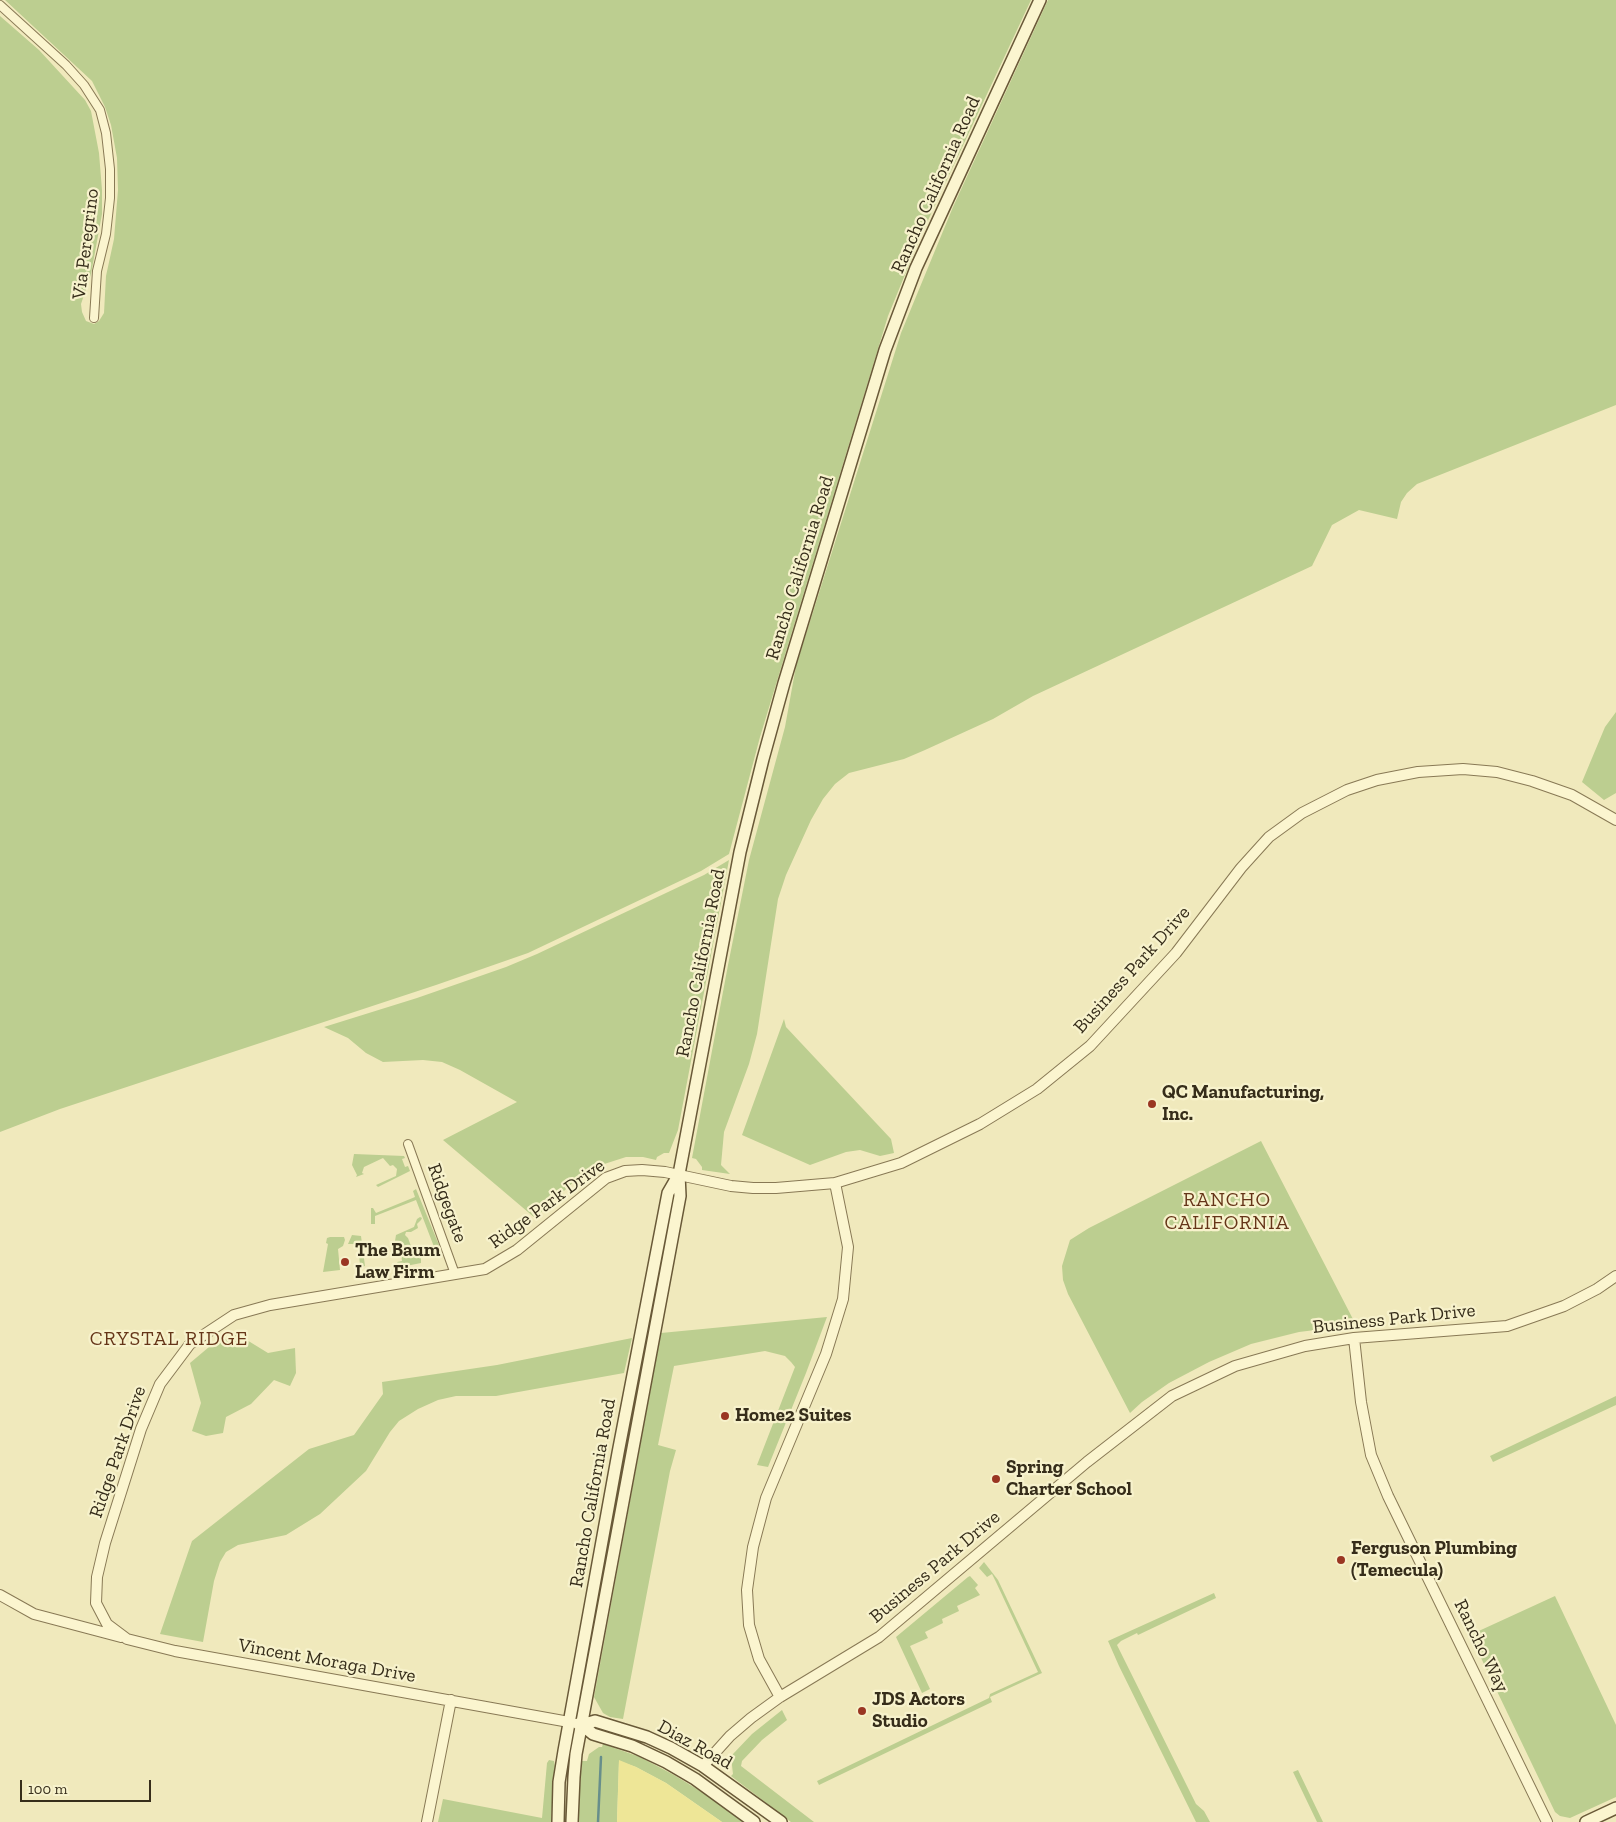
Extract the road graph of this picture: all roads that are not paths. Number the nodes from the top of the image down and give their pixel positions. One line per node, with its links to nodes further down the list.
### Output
1 (1040, 0): 6 (main road, Rancho California Road)
2 (0, 5): 3 (street, Via Peregrino)
3 (94, 318)
4 (1616, 820): 7 (street, Business Park Drive)
5 (408, 1144): 8 (street, Ridgegate)
6 (679, 1174): 7 (street, Business Park Drive); 8 (street, Ridge Park Drive); 16 (main road, Rancho California Road); 17 (main road, Rancho California Road)
7 (835, 1183): 14 (street)
8 (455, 1274): 12 (street, Ridge Park Drive)
9 (1616, 1276): 10 (street, Business Park Drive)
10 (1354, 1338): 14 (street, Business Park Drive); 25 (street, Rancho Way)
11 (0, 1595): 13 (street)
12 (96, 1604): 13 (street, Vincent Moraga Drive)
13 (127, 1639): 15 (street, Vincent Moraga Drive)
14 (780, 1697): 18 (street, Business Park Drive)
15 (451, 1700): 16 (street, Vincent Moraga Drive); 20 (street)
16 (569, 1722): 17 (main road, Diaz Road); 21 (main road, Rancho California Road)
17 (582, 1725): 18 (main road, Diaz Road); 22 (main road, Rancho California Road); 23 (main road, Diaz Road)
18 (704, 1766): 24 (main road, Diaz Road)
19 (1616, 1808): 26 (main road)
20 (427, 1822)
21 (558, 1822)
22 (572, 1822)
23 (754, 1822)
24 (781, 1822)
25 (1547, 1822)
26 (1586, 1822)

